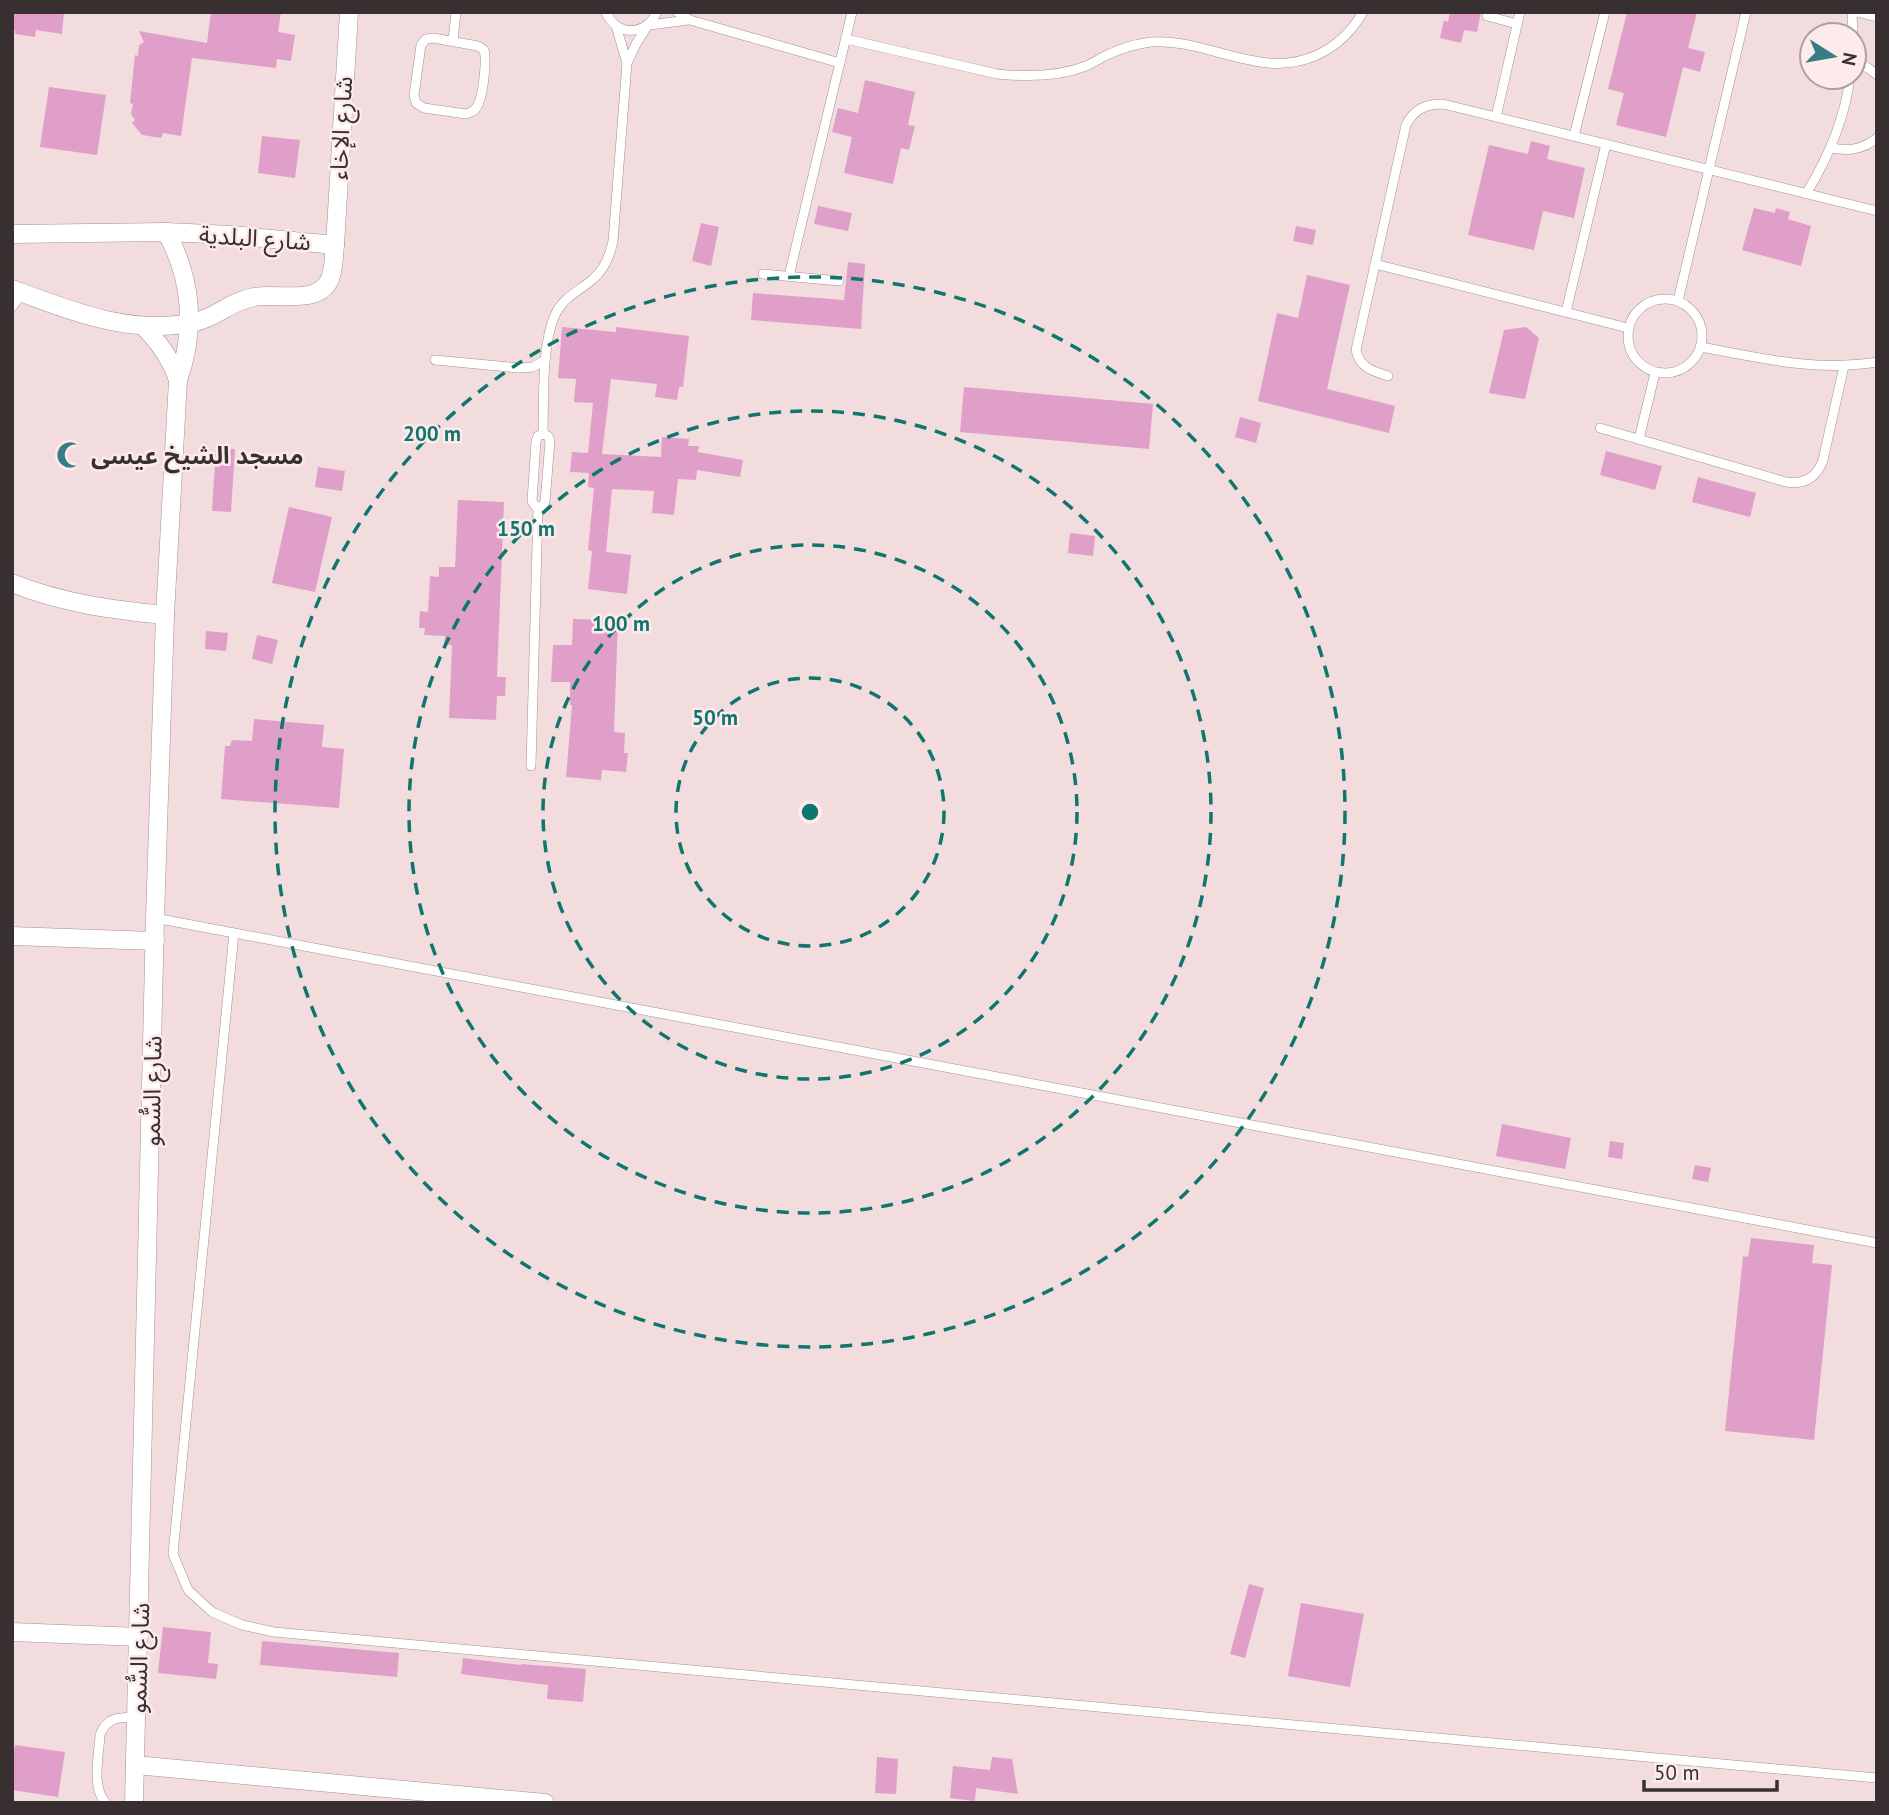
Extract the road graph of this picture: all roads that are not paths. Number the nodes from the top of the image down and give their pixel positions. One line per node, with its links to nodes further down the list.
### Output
1 (349, 12): 33 (street, شارع الإخاء)
2 (456, 12): 19 (lane)
3 (657, 12): 16 (lane)
4 (677, 12): 14 (lane)
5 (852, 12): 18 (lane)
6 (1363, 12): 18 (lane)
7 (1520, 12): 15 (lane)
8 (1605, 12): 24 (lane)
9 (1746, 12): 28 (lane)
10 (1855, 12): 13 (lane)
11 (605, 14): 17 (lane)
12 (1487, 16): 15 (lane)
13 (1877, 17)
14 (690, 20): 16 (lane); 21 (lane)
15 (1517, 24): 23 (lane)
16 (648, 25): 17 (lane); 20 (lane)
17 (616, 26): 20 (lane)
18 (846, 39): 21 (lane)
19 (453, 41): 19 (lane)
20 (627, 63): 46 (lane)
21 (840, 63): 36 (lane)
22 (1848, 91): 27 (lane)
23 (1496, 117): 24 (lane); 34 (lane)
24 (1574, 136): 26 (lane)
25 (1877, 138): 27 (lane)
26 (1606, 144): 28 (lane); 40 (lane)
27 (1831, 148): 29 (lane)
28 (1709, 170): 29 (lane); 39 (lane)
29 (1806, 194): 30 (lane)
30 (1877, 211)
31 (166, 232): 32 (street, شارع البلدية); 33 (street, شارع البلدية); 41 (street, شارع السُّمو)
32 (12, 234)
33 (335, 245): 41 (street, شارع البلدية)
34 (1375, 264): 40 (lane); 50 (lane)
35 (763, 274): 36 (lane)
36 (789, 276): 37 (lane)
37 (839, 281)
38 (16, 296): 42 (street, شارع البلدية)
39 (1678, 301): 43 (lane); 44 (lane)
40 (1566, 312): 43 (lane)
41 (189, 324): 42 (street, شارع البلدية); 51 (street, شارع السُّمو)
42 (143, 326): 51 (street, شارع السُّمو)
43 (1628, 328): 49 (lane)
44 (1700, 347): 48 (lane); 49 (lane)
45 (435, 360): 46 (lane)
46 (545, 360): 53 (lane)
47 (1877, 362): 48 (lane)
48 (1844, 366): 54 (lane)
49 (1655, 373): 54 (lane)
50 (1388, 376)
51 (178, 380): 57 (street, شارع السُّمو)
52 (1600, 428): 54 (lane)
53 (543, 434): 55 (lane); 55 (lane)
54 (1639, 439)
55 (538, 508): 58 (lane)
56 (12, 583): 57 (street)
57 (165, 615): 59 (street, شارع السُّمو)
58 (531, 766)
59 (155, 918): 60 (lane); 62 (street, شارع السُّمو)
60 (234, 933): 63 (lane); 68 (lane)
61 (12, 936): 62 (street)
62 (155, 941): 65 (street, شارع السُّمو)
63 (1877, 1243)
64 (12, 1632): 65 (street)
65 (139, 1637): 66 (street, شارع السُّمو)
66 (137, 1717): 67 (street, شارع السُّمو); 70 (lane)
67 (135, 1765): 69 (street); 71 (street, شارع السُّمو)
68 (1877, 1777)
69 (508, 1801): 72 (street)
70 (106, 1803)
71 (134, 1803)
72 (545, 1803)

